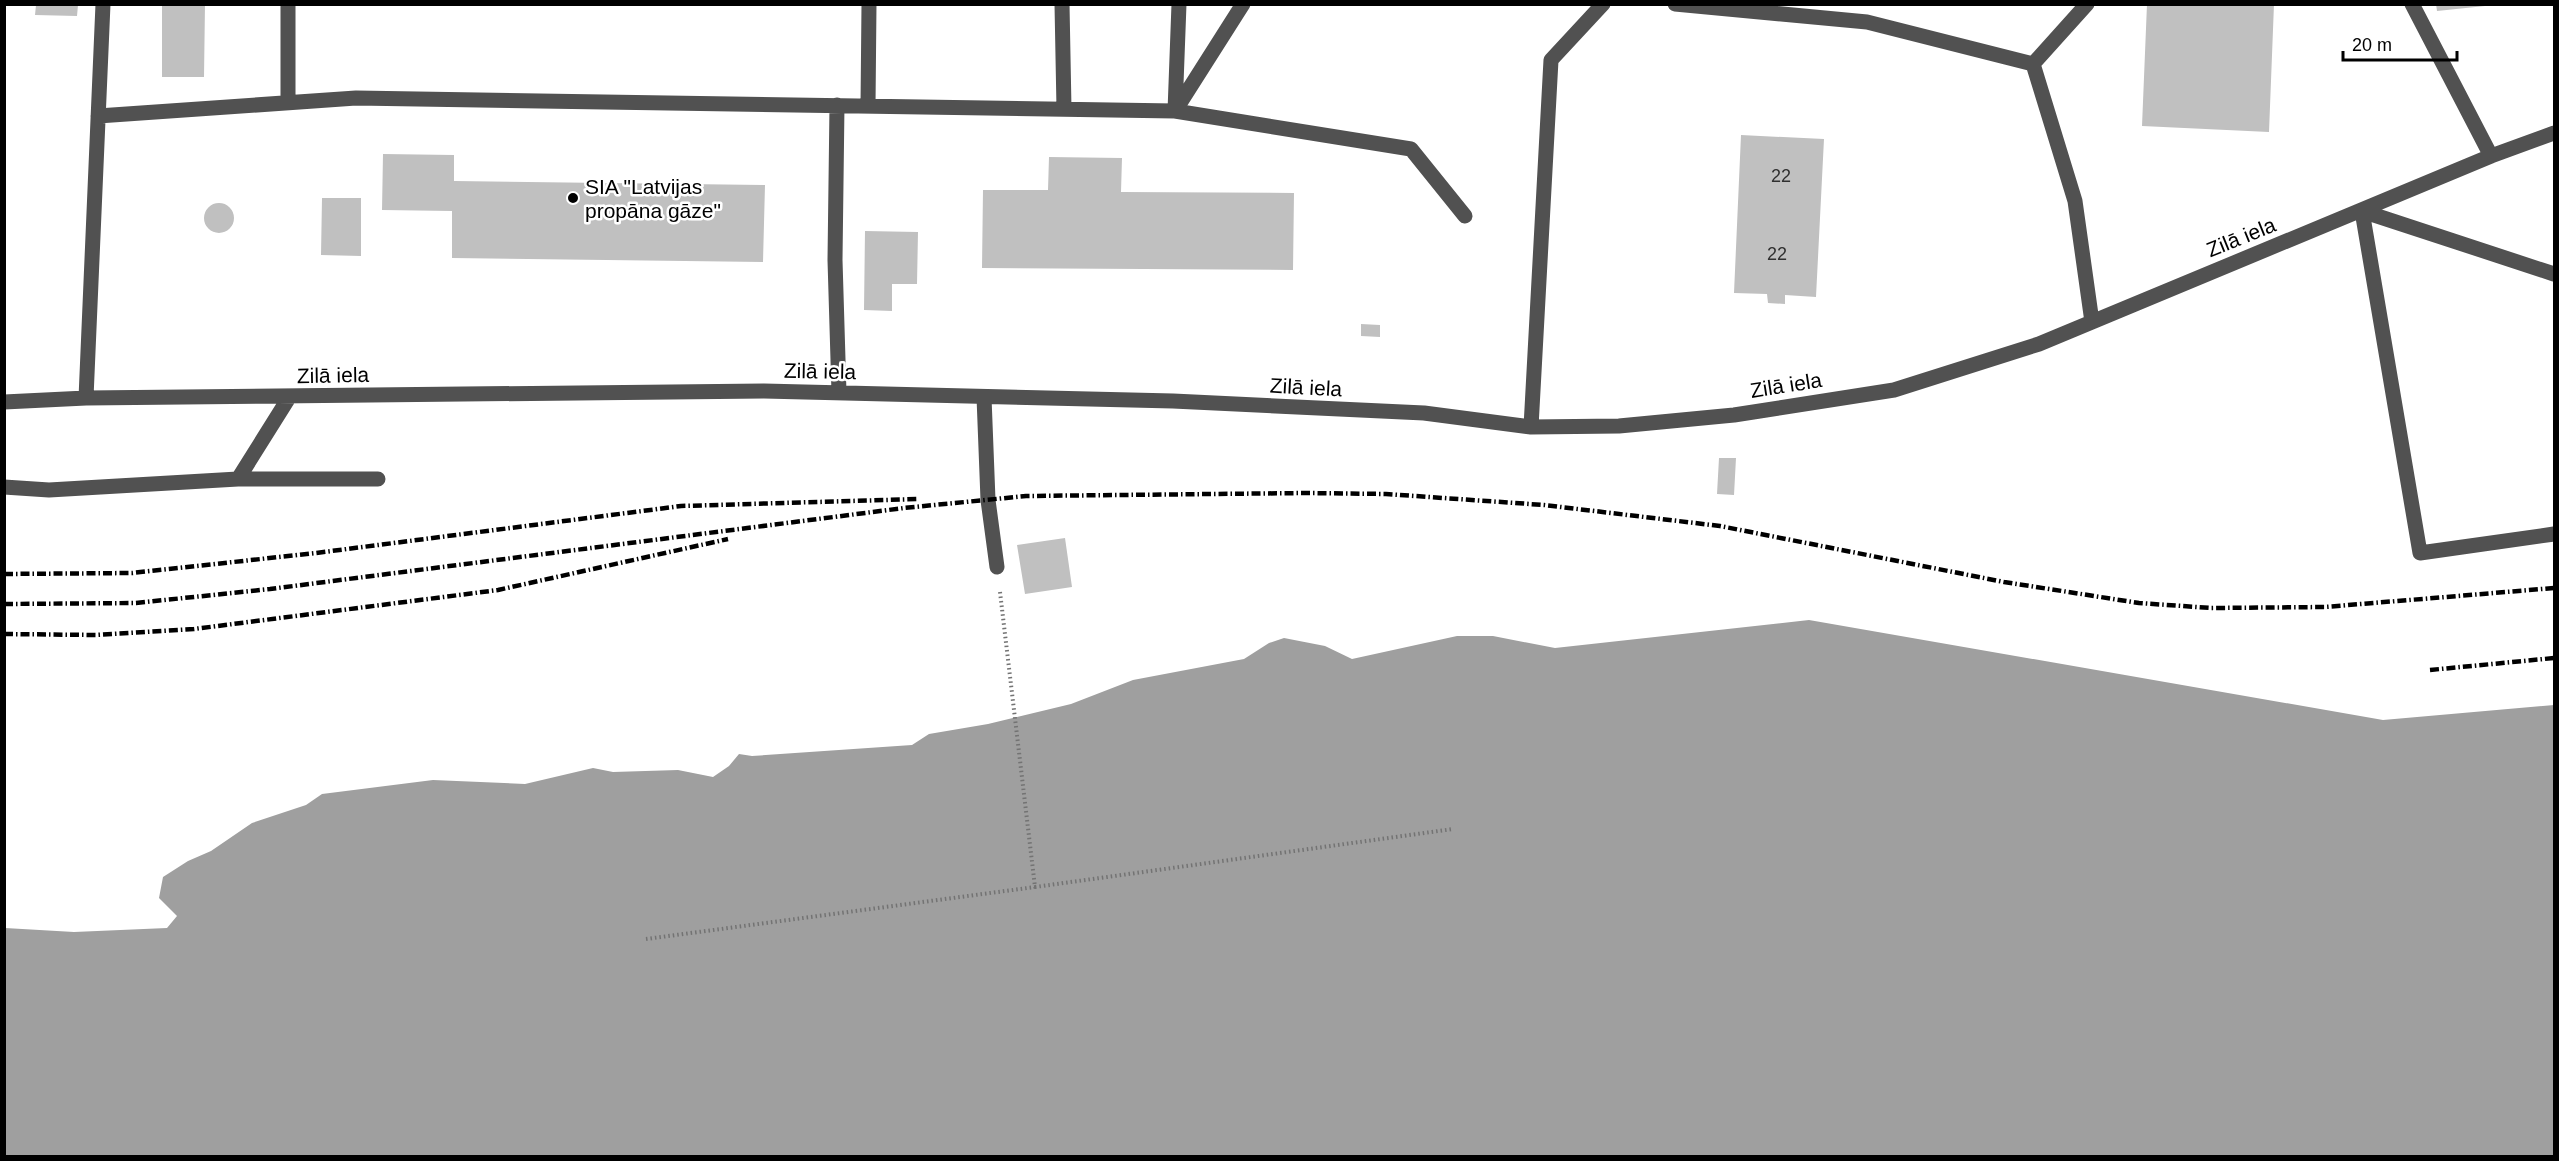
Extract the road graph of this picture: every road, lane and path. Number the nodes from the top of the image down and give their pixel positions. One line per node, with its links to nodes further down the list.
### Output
1 (103, 4): 18 (street)
2 (288, 4): 13 (street)
3 (869, 4): 15 (street)
4 (1062, 4): 16 (street)
5 (1179, 4): 17 (street)
6 (1243, 4): 17 (street)
7 (1603, 4): 30 (street)
8 (1675, 4): 11 (street)
9 (2086, 4): 12 (street)
10 (2412, 4): 20 (street)
11 (1725, 7): 12 (street)
12 (2033, 64): 24 (street)
13 (288, 101): 14 (street); 18 (street)
14 (837, 105): 15 (street); 25 (street)
15 (868, 106): 16 (street)
16 (1064, 109): 17 (street)
17 (1174, 111): 22 (street)
18 (98, 116): 28 (street)
19 (2554, 133): 20 (street, Zilā iela)
20 (2491, 156): 21 (street, Zilā iela)
21 (2362, 211): 23 (street); 24 (street, Zilā iela); 34 (street)
22 (1464, 216)
23 (2554, 274)
24 (2092, 322): 30 (street, Zilā iela)
25 (839, 393): 26 (street, Zilā iela); 27 (street, Zilā iela)
26 (290, 396): 28 (street, Zilā iela); 31 (street)
27 (984, 396): 30 (street, Zilā iela); 35 (street)
28 (86, 398): 29 (street, Zilā iela)
29 (4, 402)
30 (1531, 427)
31 (238, 479): 32 (street); 33 (street)
32 (378, 479)
33 (4, 487)
34 (2554, 534)
35 (997, 567): 37 (path)
36 (1453, 829): 37 (path)
37 (1035, 886): 38 (path)
38 (646, 939)

